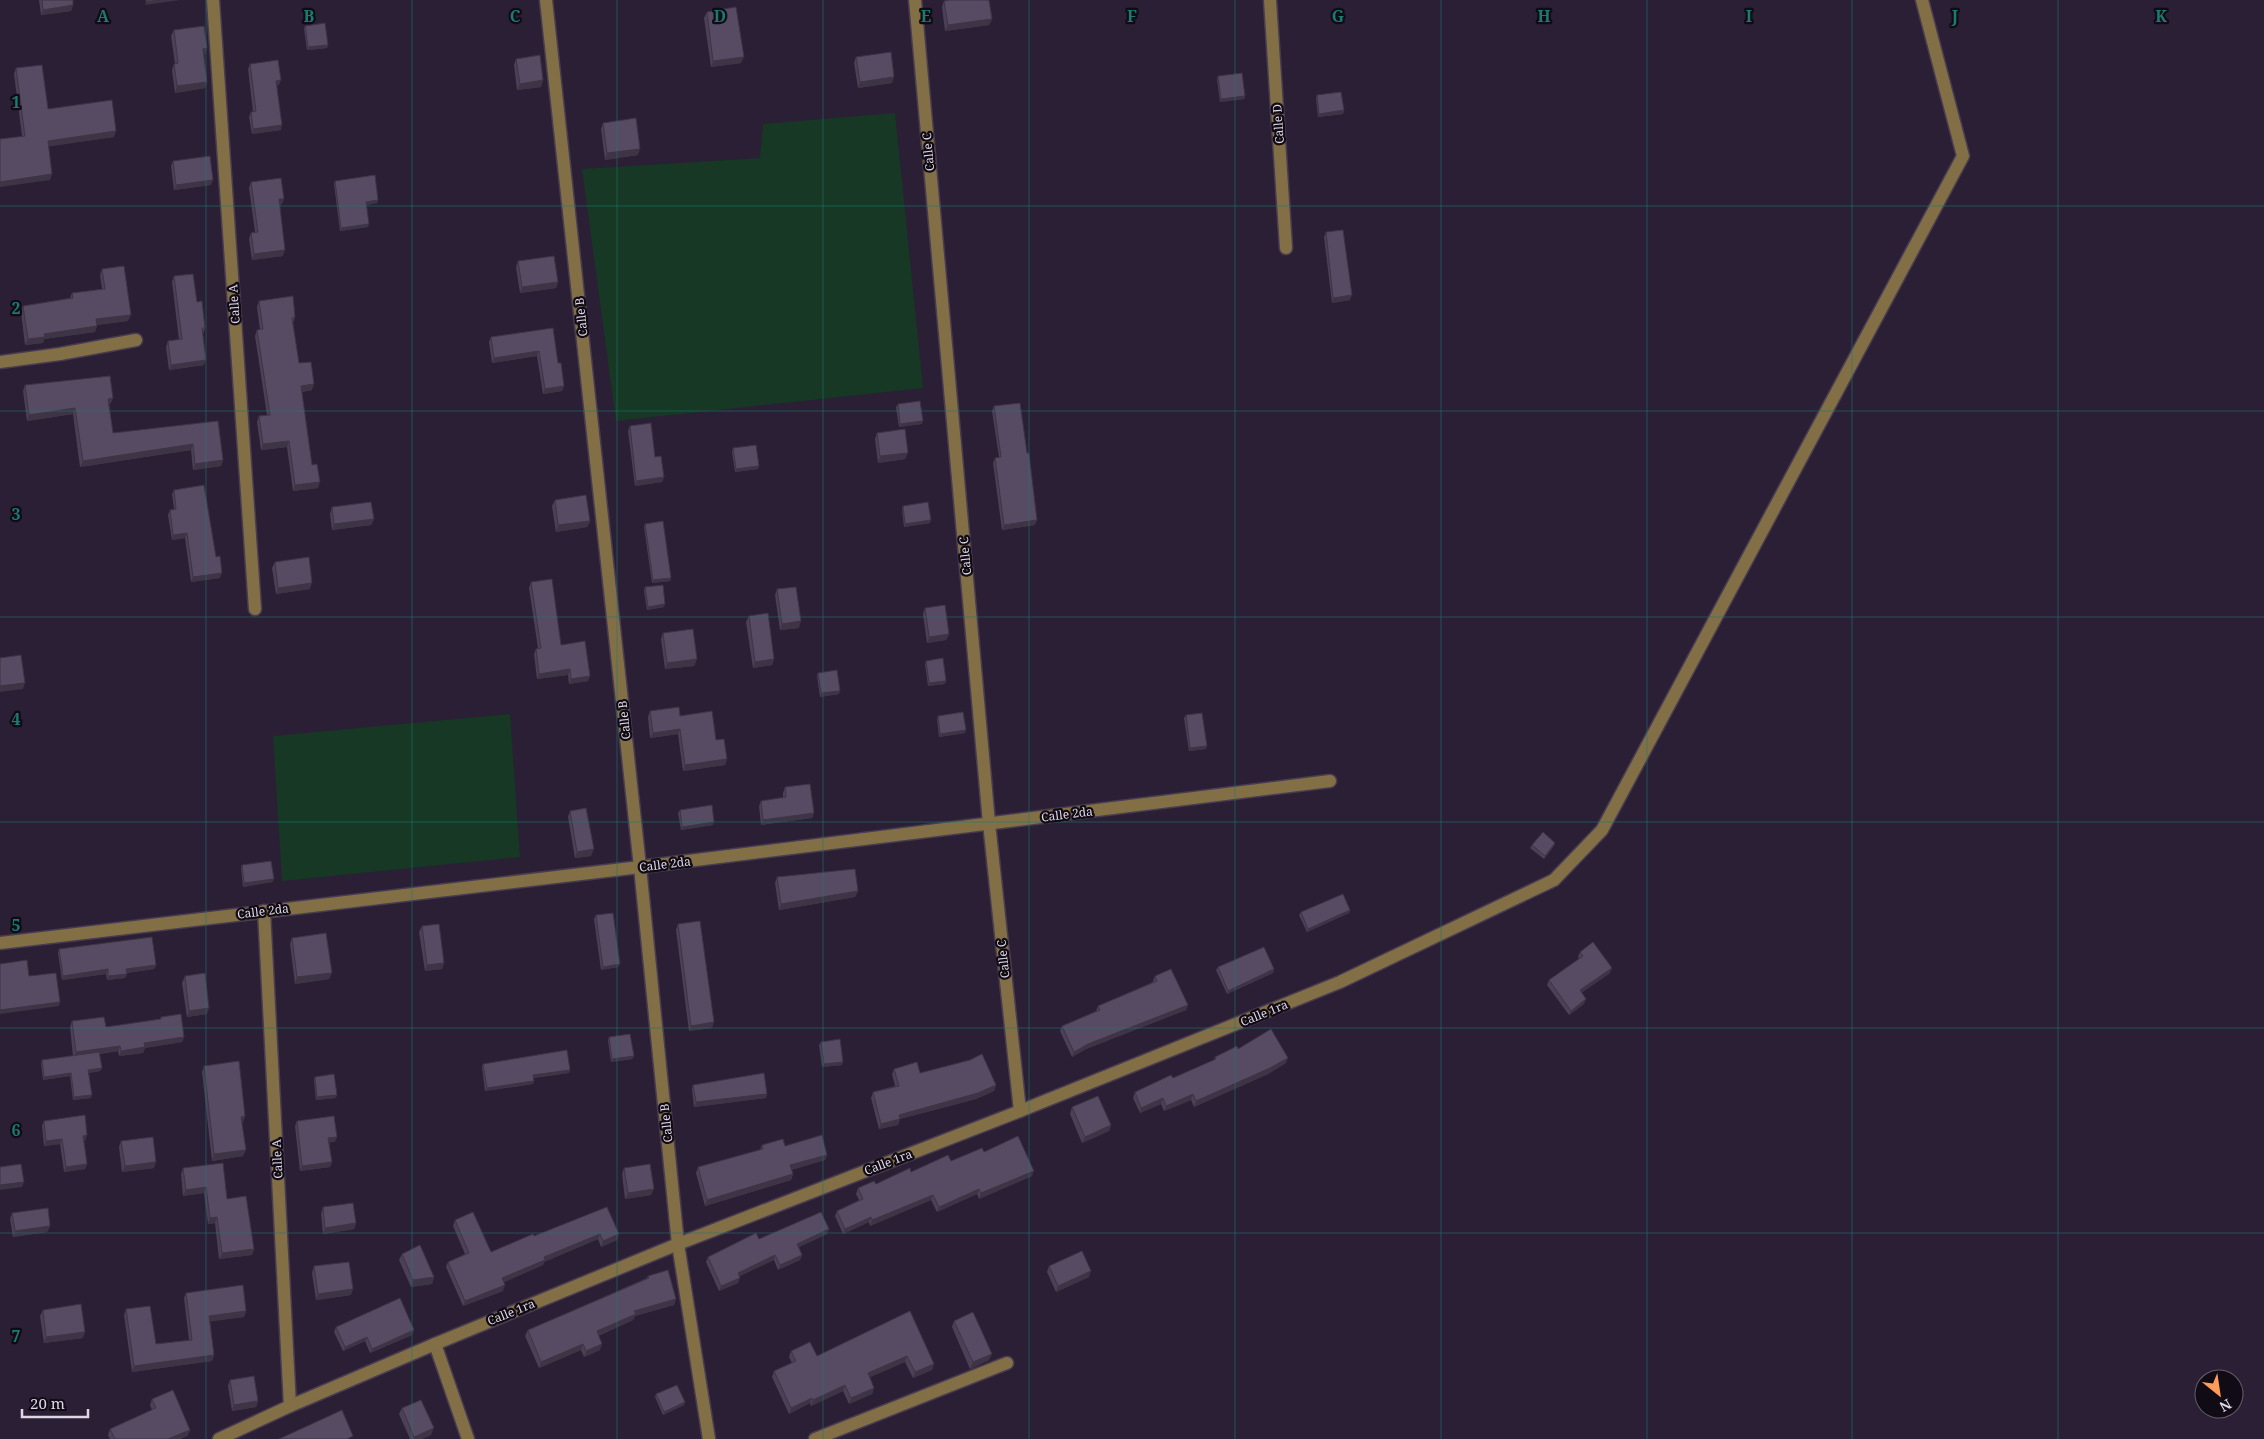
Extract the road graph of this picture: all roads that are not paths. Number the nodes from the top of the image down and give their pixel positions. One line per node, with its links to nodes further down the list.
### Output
1 (213, 0): 9 (street, Calle A)
2 (546, 0): 12 (street, Calle B)
3 (915, 0): 11 (street, Calle C)
4 (1270, 0): 6 (street, Calle D)
5 (1922, 0): 15 (street, Calle 1ra)
6 (1286, 248)
7 (136, 340): 8 (street)
8 (0, 362)
9 (254, 609)
10 (1330, 781): 11 (street, Calle 2da)
11 (989, 823): 12 (street, Calle 2da); 15 (street, Calle C)
12 (640, 867): 13 (street, Calle 2da); 16 (street, Calle B)
13 (264, 911): 14 (street, Calle 2da); 19 (street, Calle A)
14 (0, 943)
15 (1020, 1111): 16 (street, Calle 1ra)
16 (678, 1244): 17 (street, Calle 1ra); 22 (street, Calle B)
17 (435, 1344): 19 (street, Calle 1ra); 21 (street)
18 (1007, 1363): 23 (street)
19 (290, 1406): 20 (street, Calle 1ra)
20 (219, 1439)
21 (468, 1439)
22 (710, 1439)
23 (815, 1439)

